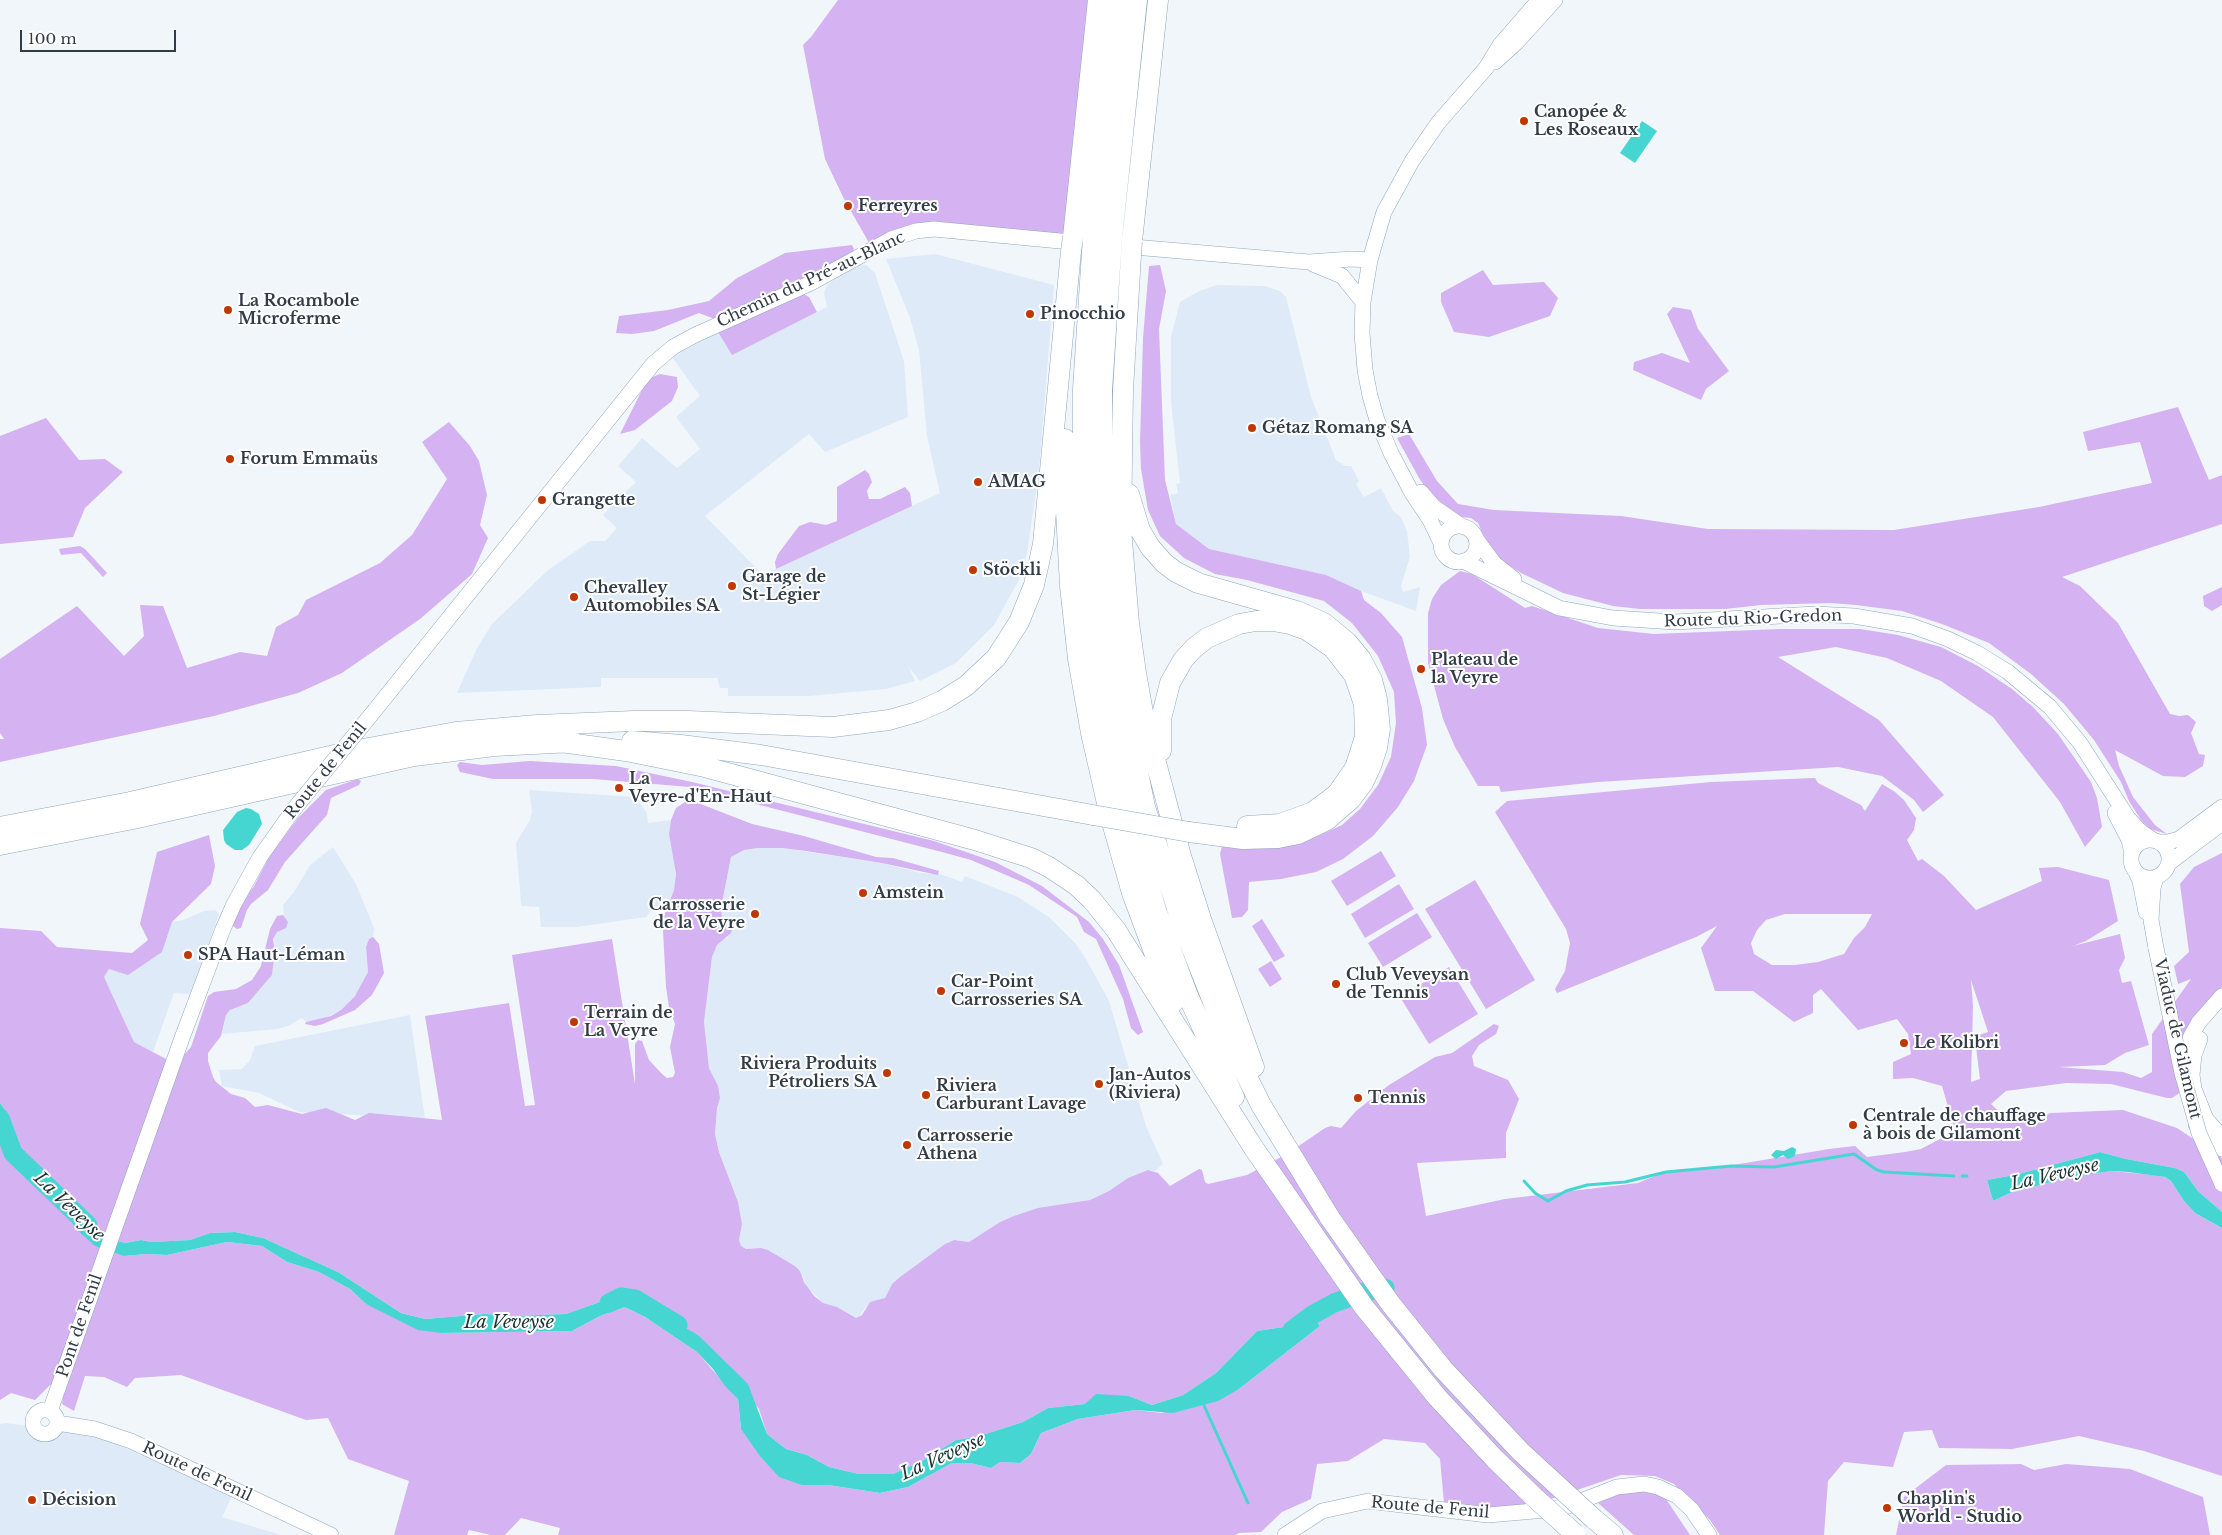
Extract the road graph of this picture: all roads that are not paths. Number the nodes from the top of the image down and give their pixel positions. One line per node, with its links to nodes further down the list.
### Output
1 (1098, 0): 12 (highway)
2 (1118, 0): 8 (highway)
3 (1137, 0): 8 (highway)
4 (1158, 0): 13 (highway)
5 (1539, 0): 7 (street)
6 (1554, 0): 7 (street)
7 (1486, 68): 9 (street)
8 (1102, 245): 40 (highway); 42 (highway)
9 (1370, 260): 10 (street, Chemin du Pré-au-Blanc); 11 (street)
10 (1309, 262): 11 (street, Chemin du Pré-au-Blanc); 15 (street, Chemin du Pré-au-Blanc)
11 (1363, 302): 14 (street)
12 (1066, 314): 21 (highway); 42 (highway)
13 (1122, 438): 24 (highway); 28 (highway)
14 (1391, 453): 16 (street); 18 (street)
15 (558, 482): 39 (street, Route de Fenil, bridge)
16 (1460, 526): 17 (street); 18 (street)
17 (1478, 540): 19 (street); 20 (street, Route du Rio-Gredon)
18 (1441, 543): 19 (street)
19 (1463, 562): 20 (street, Route du Rio-Gredon)
20 (1593, 614): 23 (street, Route du Rio-Gredon)
21 (573, 723): 25 (highway); 29 (highway)
22 (561, 742): 25 (highway); 31 (highway); 42 (highway)
23 (2096, 770): 30 (street, Route du Rio-Gredon); 32 (street, Route du Rio-Gredon)
24 (1165, 795): 28 (highway); 40 (highway)
25 (1092, 808): 28 (highway, bridge)
26 (2222, 808): 30 (street)
27 (2222, 823): 33 (street)
28 (1187, 825)
29 (0, 827)
30 (2156, 841): 32 (street); 33 (street)
31 (0, 844)
32 (2132, 853): 34 (street)
33 (2169, 863): 35 (street)
34 (2136, 872): 35 (street); 36 (street, Viaduc de Gilamont)
35 (2156, 877): 36 (street, Viaduc de Gilamont)
36 (2151, 920): 44 (street, Viaduc de Gilamont, bridge)
37 (2222, 996): 43 (street)
38 (2222, 1010): 41 (street)
39 (161, 1099): 45 (street, Pont de Fenil)
40 (1281, 1131): 49 (highway, bridge)
41 (2222, 1137)
42 (1256, 1146): 48 (highway, bridge)
43 (2222, 1149)
44 (2222, 1184)
45 (53, 1417): 46 (street, Route de Fenil)
46 (331, 1535)
47 (1285, 1535): 50 (street, Route de Fenil)
48 (1576, 1535)
49 (1613, 1535)
50 (1709, 1535)

